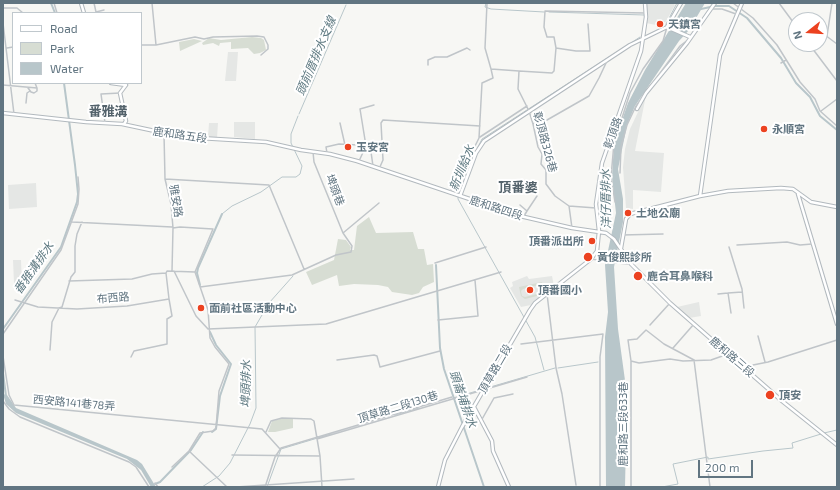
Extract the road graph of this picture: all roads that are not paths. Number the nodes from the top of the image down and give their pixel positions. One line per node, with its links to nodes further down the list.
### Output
1 (94, 3): 14 (street)
2 (152, 3): 26 (street)
3 (487, 3): 39 (street)
4 (645, 3): 16 (street, 彰頂路)
5 (681, 3): 21 (street)
6 (715, 3): 13 (street)
7 (733, 3): 12 (street)
8 (742, 3): 12 (street)
9 (779, 3): 18 (street)
10 (832, 3): 24 (street)
11 (3, 8): 15 (street)
12 (740, 8): 17 (street); 55 (street)
13 (712, 9): 17 (street); 23 (street)
14 (104, 10)
15 (22, 12)
16 (646, 13): 22 (street, 彰頂路); 29 (street)
17 (737, 14): 84 (street)
18 (788, 15)
19 (3, 23): 28 (street)
20 (588, 24): 29 (street)
21 (667, 27): 22 (street); 23 (street); 86 (street)
22 (644, 36): 33 (street); 90 (street, 彰頂路)
23 (690, 37): 54 (street); 77 (street)
24 (837, 44)
25 (142, 45): 26 (street)
26 (156, 45): 32 (street)
27 (12, 47): 28 (street)
28 (6, 48): 36 (street)
29 (556, 48): 40 (street)
30 (470, 50): 38 (street)
31 (816, 52): 41 (street)
32 (261, 55)
33 (607, 59): 53 (street); 61 (street)
34 (786, 60): 37 (street)
35 (3, 61): 36 (street)
36 (8, 61): 45 (street)
37 (781, 63)
38 (428, 65)
39 (491, 69): 40 (street); 62 (street)
40 (519, 71): 53 (street, 彰頂路326巷)
41 (837, 81)
42 (35, 84): 47 (street)
43 (118, 84): 49 (street)
44 (3, 85): 45 (street)
45 (10, 85): 46 (street); 57 (street)
46 (28, 88): 47 (street); 48 (street)
47 (36, 88): 48 (street)
48 (30, 91): 51 (street)
49 (120, 93): 58 (street); 60 (street)
50 (837, 99): 55 (street)
51 (26, 103)
52 (374, 105): 68 (street)
53 (528, 109): 61 (street, 彰頂路326巷); 65 (street); 82 (street)
54 (637, 109)
55 (820, 111): 63 (street)
56 (3, 113): 57 (street, 鹿和路五段)
57 (14, 114): 58 (street, 鹿和路五段)
58 (105, 123): 60 (street, 鹿和路五段)
59 (340, 123): 66 (street)
60 (124, 124): 64 (street, 鹿和路五段)
61 (533, 124): 88 (street, 彰頂路326巷)
62 (480, 126): 65 (street); 76 (street)
63 (837, 126)
64 (164, 134): 67 (street, 鹿和路五段); 79 (street, 雅安路)
65 (479, 138): 72 (street)
66 (345, 145): 68 (street); 73 (street)
67 (292, 148): 71 (street, 鹿和路四段)
68 (365, 148): 74 (street)
69 (376, 151): 75 (street)
70 (466, 151): 80 (street)
71 (313, 152): 73 (street, 鹿和路四段); 98 (street, 埤頭巷)
72 (472, 152)
73 (328, 153): 74 (street, 鹿和路四段)
74 (359, 162): 75 (street, 鹿和路四段)
75 (373, 166): 76 (street, 鹿和路四段)
76 (379, 169): 80 (street, 鹿和路四段)
77 (620, 173)
78 (78, 176): 93 (street)
79 (165, 179): 95 (street, 雅安路); 112 (street)
80 (450, 193): 82 (street, 鹿和路四段)
81 (798, 193): 84 (street); 89 (street); 102 (street)
82 (460, 196): 92 (street, 鹿和路四段)
83 (537, 196): 91 (street)
84 (700, 196): 101 (street)
85 (379, 202): 98 (street)
86 (615, 202)
87 (520, 204): 91 (street)
88 (569, 206): 90 (street); 96 (street)
89 (837, 207)
90 (596, 208): 97 (street, 彰頂路)
91 (527, 211): 92 (street)
92 (523, 217): 96 (street, 鹿和路四段)
93 (72, 222): 94 (street); 126 (street)
94 (82, 222): 95 (street); 118 (street)
95 (172, 227): 113 (street, 雅安路); 114 (street)
96 (572, 228): 97 (street, 鹿和路四段)
97 (599, 231): 100 (street, 鹿和路四段); 107 (street, 彰頂路)
98 (343, 233): 112 (street, 埤頭巷)
99 (663, 234): 101 (street)
100 (610, 235): 106 (street, 鹿和路三段)
101 (622, 236): 106 (street)
102 (813, 244): 103 (street); 133 (street)
103 (737, 245)
104 (486, 247): 109 (street)
105 (729, 247): 120 (street)
106 (620, 248): 111 (street, 鹿和路三段)
107 (591, 259): 108 (street); 122 (street, 頂草路二段)
108 (604, 261)
109 (435, 262)
110 (616, 263): 111 (street)
111 (631, 264): 127 (street, 鹿和路三段)
112 (304, 269): 119 (street)
113 (173, 271): 114 (street); 116 (street); 135 (street, 雅安路)
114 (195, 272): 119 (street)
115 (501, 272): 117 (street)
116 (166, 273): 118 (street); 124 (street)
117 (475, 280): 131 (street); 135 (street)
118 (69, 281): 128 (street)
119 (199, 287): 135 (street)
120 (742, 292): 121 (street); 129 (street)
121 (728, 293): 123 (street); 130 (street)
122 (547, 294): 138 (street); 153 (street, 頂草路二段)
123 (718, 294)
124 (169, 299): 128 (street, 布西路); 146 (street)
125 (15, 300): 126 (street, 布西路)
126 (24, 303): 128 (street, 布西路); 136 (street)
127 (670, 303): 132 (street, 鹿和路三段); 134 (street)
128 (59, 308): 142 (street)
129 (744, 308)
130 (731, 313)
131 (439, 320)
132 (694, 324): 141 (street); 144 (street, 鹿和路三段)
133 (837, 324)
134 (650, 325)
135 (208, 329): 159 (street)
136 (3, 334)
137 (758, 336): 150 (street)
138 (553, 339): 140 (street); 173 (street); 181 (street)
139 (837, 340): 150 (street)
140 (521, 344)
141 (673, 348): 148 (street); 149 (street, 鹿和路三段633巷)
142 (50, 350)
143 (440, 351): 147 (street)
144 (728, 354): 148 (street); 151 (street, 鹿和路三段)
145 (3, 356): 159 (street, 西安路141巷78弄)
146 (131, 357)
147 (337, 360)
148 (694, 360): 149 (street); 183 (street)
149 (631, 361): 182 (street, 鹿和路三段633巷)
150 (764, 362): 151 (street)
151 (743, 367): 162 (street, 鹿和路三段)
152 (527, 377): 153 (street, 頂草路二段130巷)
153 (483, 390): 157 (street, 頂草路二段); 161 (street, 頂草路二段130巷)
154 (513, 394): 158 (street)
155 (452, 396): 161 (street)
156 (3, 401): 174 (street)
157 (474, 406): 158 (street); 179 (street, 頂草路二段)
158 (481, 421): 180 (street)
159 (216, 424): 160 (street, 西安路141巷78弄); 164 (street)
160 (266, 432): 161 (street); 163 (street)
161 (317, 438): 163 (street); 167 (street)
162 (837, 445)
163 (280, 449): 165 (street)
164 (189, 451): 168 (street); 176 (street)
165 (276, 455): 166 (street); 167 (street); 172 (street)
166 (233, 456)
167 (320, 456): 170 (street)
168 (172, 467)
169 (354, 479): 170 (street)
170 (322, 482): 172 (street); 178 (street)
171 (155, 483): 175 (street)
172 (265, 486): 177 (street)
173 (576, 486)
174 (149, 487)
175 (158, 487)
176 (227, 487)
177 (236, 487)
178 (322, 487)
179 (438, 487)
180 (509, 487)
181 (600, 487)
182 (631, 487)
183 (710, 487)

